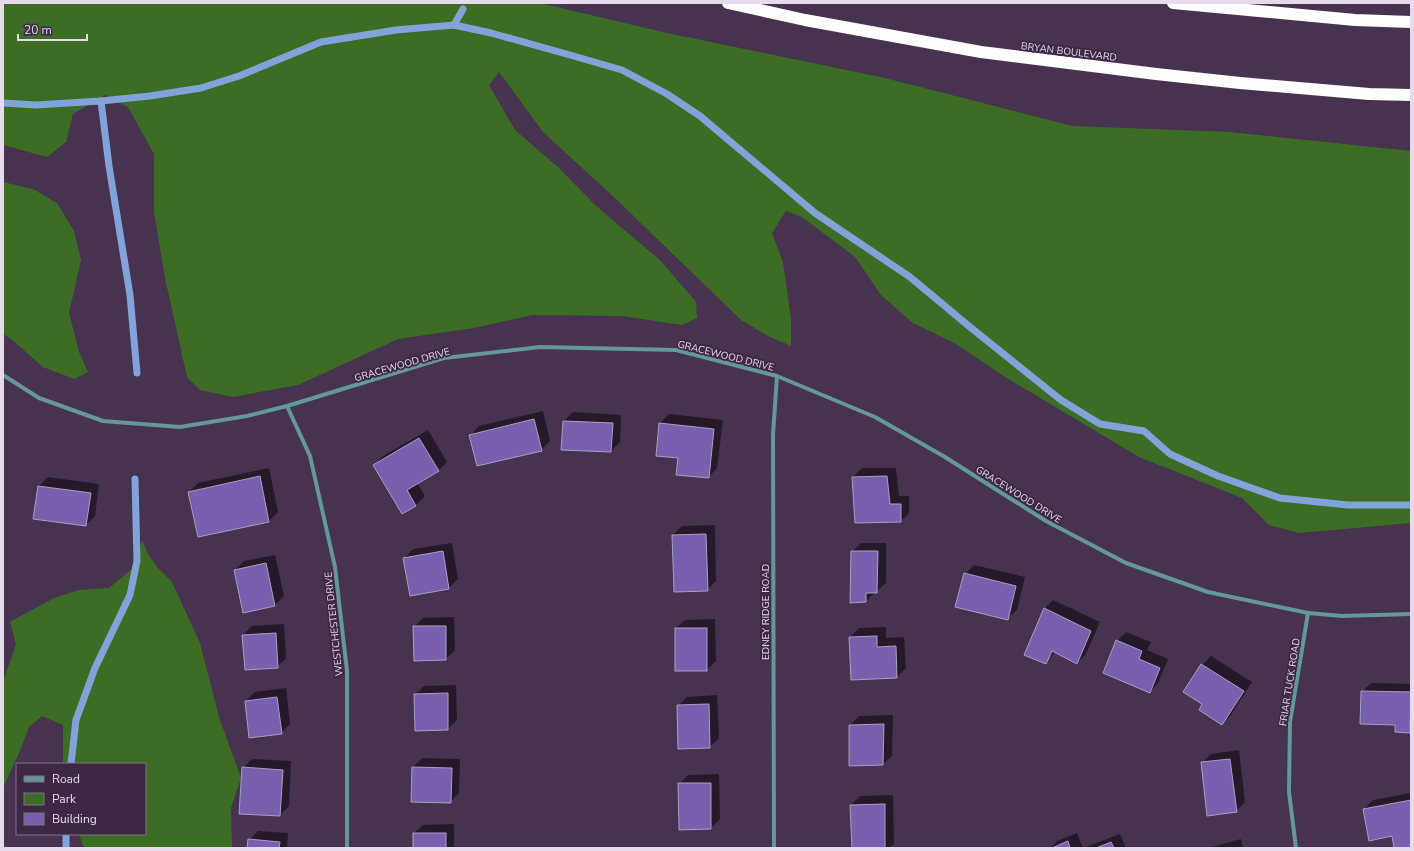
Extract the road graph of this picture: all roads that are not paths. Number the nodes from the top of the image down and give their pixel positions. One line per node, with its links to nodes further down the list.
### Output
1 (728, 3): 4 (highway, BRYAN BOULEVARD)
2 (1174, 3): 3 (highway)
3 (1411, 22)
4 (1411, 95)
5 (3, 375): 7 (street, GRACEWOOD DRIVE)
6 (777, 376): 7 (street, GRACEWOOD DRIVE); 8 (street, GRACEWOOD DRIVE); 11 (street, EDNEY RIDGE ROAD)
7 (288, 406): 10 (street, WESTCHESTER DRIVE)
8 (1308, 613): 9 (street, GRACEWOOD DRIVE); 12 (street, FRIAR TUCK ROAD)
9 (1411, 614)
10 (347, 848)
11 (774, 848)
12 (1296, 848)

